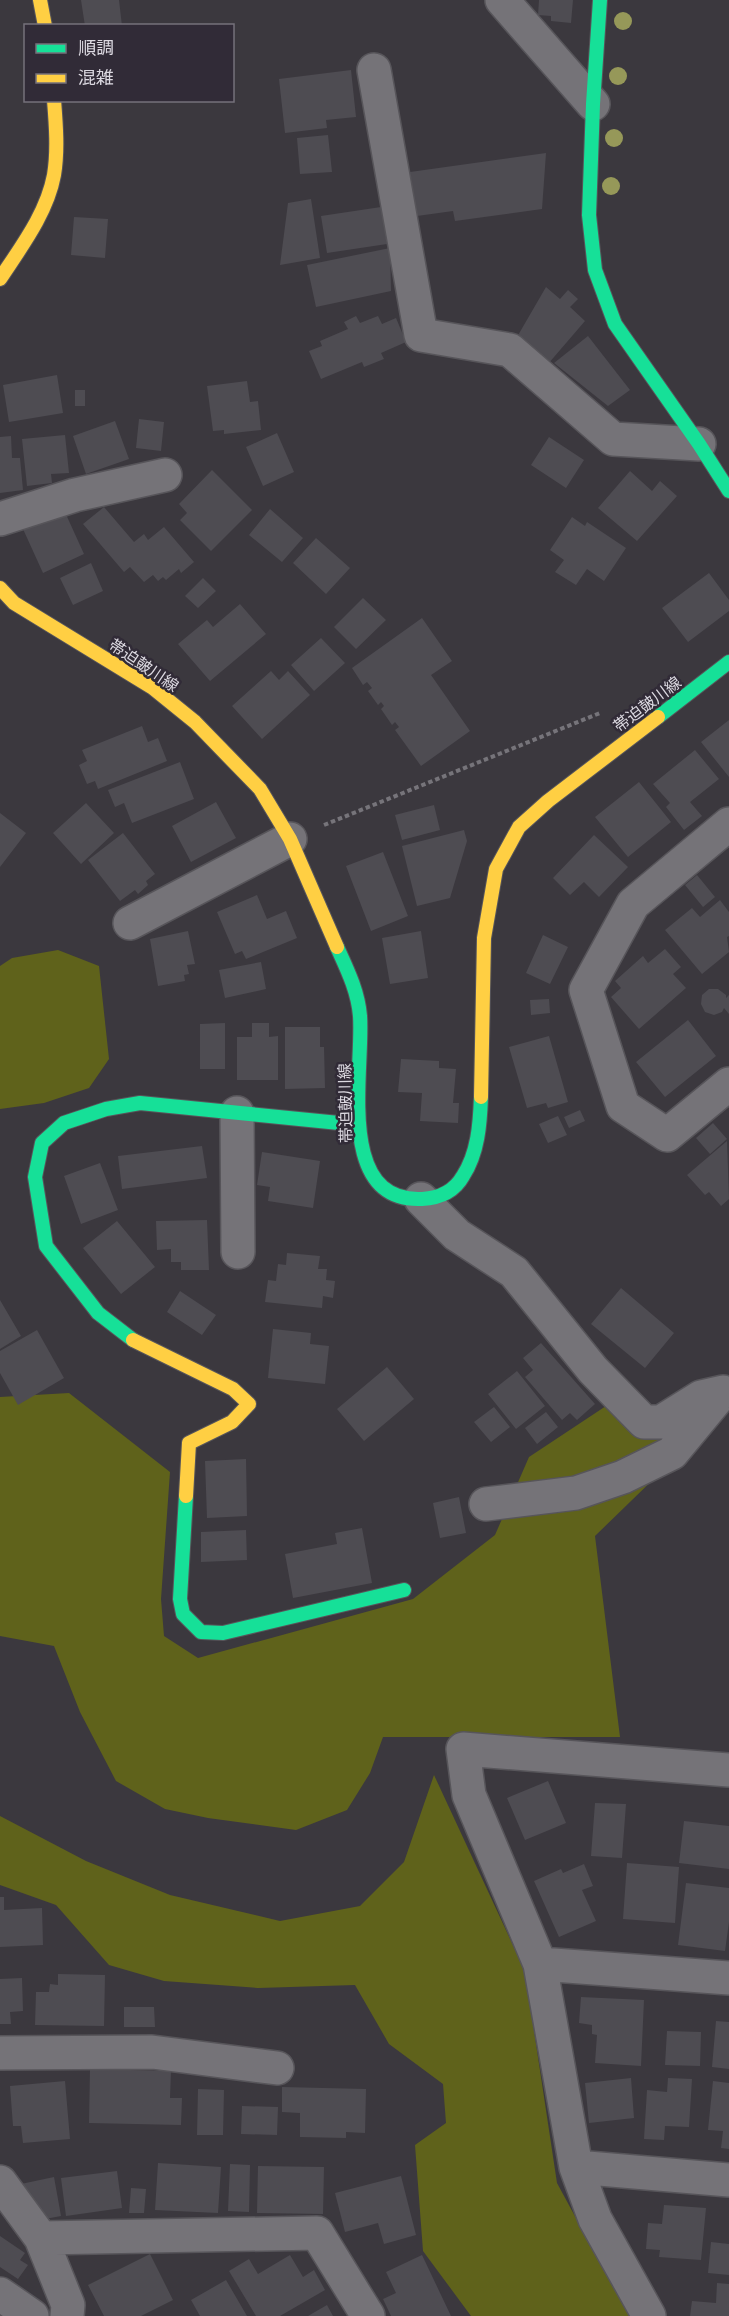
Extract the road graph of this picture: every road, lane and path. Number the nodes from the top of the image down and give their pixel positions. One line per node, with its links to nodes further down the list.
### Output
1 (40, 0): 4 (street)
2 (502, 0): 7 (street)
3 (600, 0): 7 (street)
4 (45, 24)
5 (374, 70): 9 (street)
6 (54, 102): 8 (street)
7 (593, 104): 9 (street)
8 (0, 279)
9 (699, 444): 11 (street)
10 (165, 475): 12 (street)
11 (729, 491)
12 (0, 519)
13 (0, 588): 17 (street, 帯迫皷川線)
14 (729, 662): 22 (street, 帯迫皷川線)
15 (608, 710): 17 (path)
16 (729, 824): 19 (street)
17 (290, 839): 18 (street); 21 (street, 帯迫皷川線)
18 (130, 923)
19 (729, 1084)
20 (237, 1113): 21 (street); 23 (street); 26 (street)
21 (359, 1125): 22 (street, 帯迫皷川線)
22 (421, 1199): 24 (street)
23 (238, 1252)
24 (726, 1391): 25 (street)
25 (486, 1504)
26 (404, 1590)
27 (729, 1770): 28 (street)
28 (540, 1964): 29 (street); 32 (street)
29 (729, 1978)
30 (0, 2053): 31 (street)
31 (277, 2068)
32 (576, 2167): 33 (street); 40 (street)
33 (729, 2180)
34 (0, 2182): 35 (street)
35 (41, 2238): 38 (street); 39 (street)
36 (0, 2294): 37 (street)
37 (32, 2316)
38 (67, 2316)
39 (368, 2316)
40 (649, 2316)

